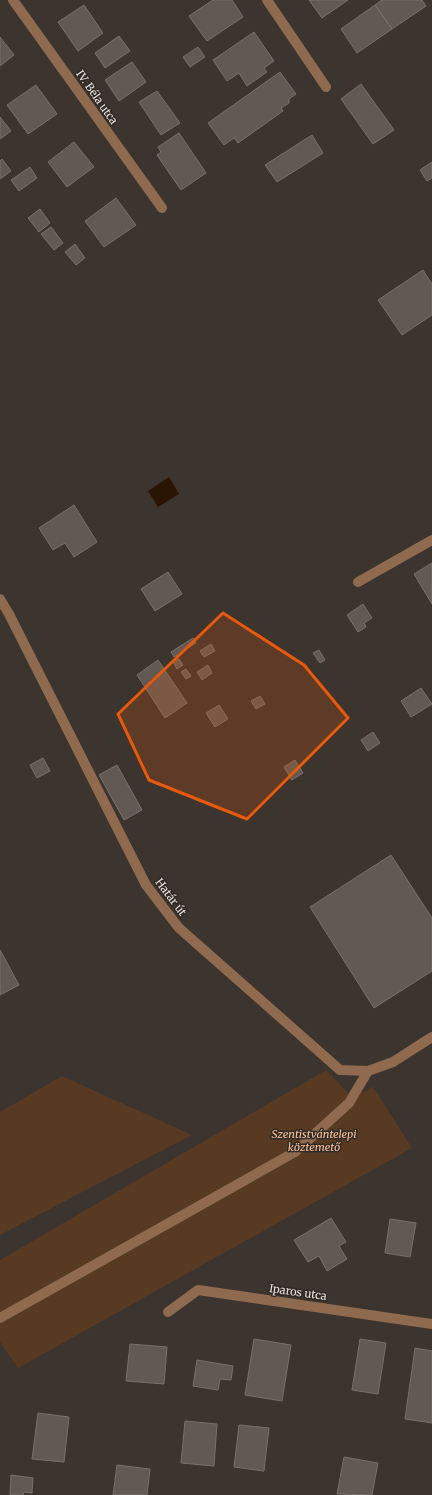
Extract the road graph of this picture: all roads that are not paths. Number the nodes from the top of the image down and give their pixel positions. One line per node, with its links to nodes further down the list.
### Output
1 (13, 0): 4 (street, IV. Béla utca)
2 (267, 0): 3 (street)
3 (326, 86)
4 (162, 208)
5 (432, 540): 6 (street)
6 (358, 582)
7 (0, 599): 9 (street, Határ út)
8 (432, 1037): 9 (street, Határ út)
9 (368, 1071): 11 (street)
10 (168, 1312): 12 (street, Iparos utca)
11 (0, 1318)
12 (432, 1324)

